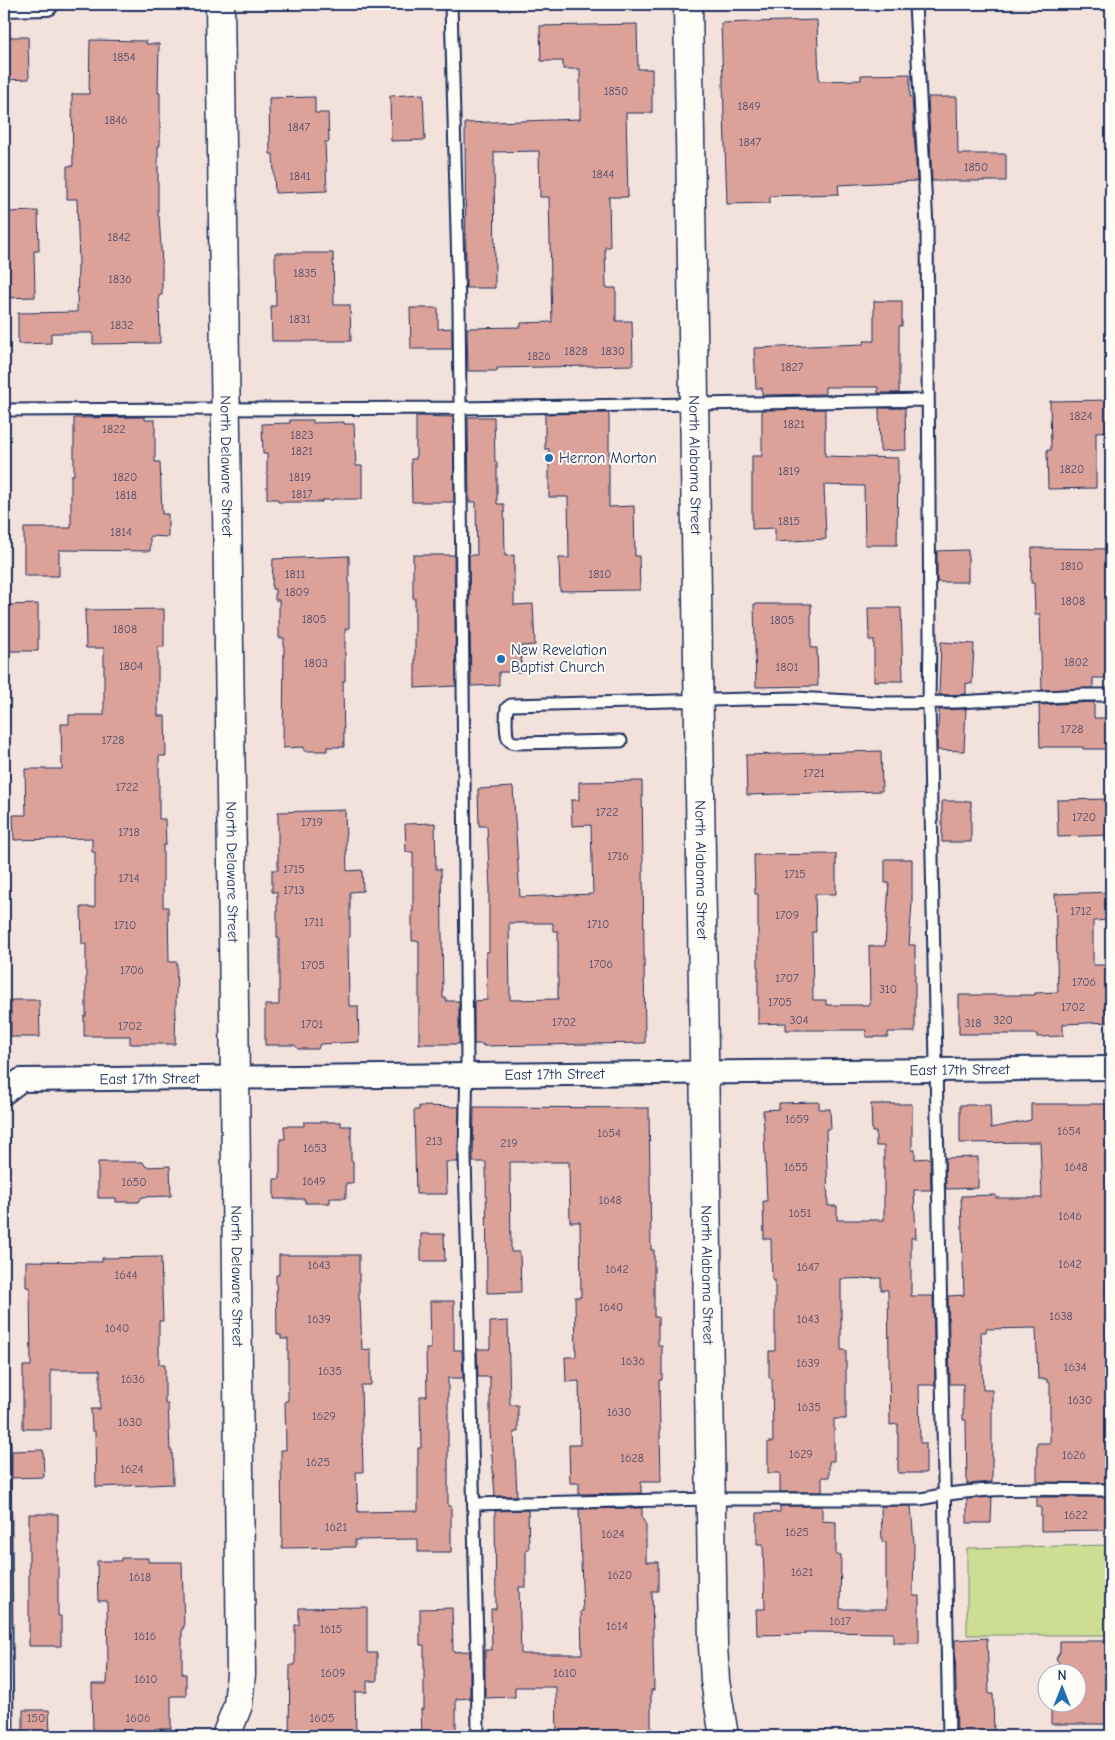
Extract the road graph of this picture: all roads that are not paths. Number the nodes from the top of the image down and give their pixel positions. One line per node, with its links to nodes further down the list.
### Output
1 (4, 4): 2 (street)
2 (48, 4)
3 (220, 4): 10 (main road, North Delaware Street)
4 (452, 4): 9 (lane)
5 (688, 4): 8 (main road, North Alabama Street)
6 (915, 4): 7 (lane)
7 (928, 400): 8 (lane); 14 (lane)
8 (694, 404): 9 (lane); 13 (main road, North Alabama Street)
9 (460, 408): 10 (lane); 19 (lane)
10 (225, 409): 11 (lane); 20 (main road, North Delaware Street)
11 (4, 410)
12 (1111, 695): 14 (lane)
13 (698, 701): 14 (lane); 15 (lane); 18 (main road, North Alabama Street)
14 (929, 702): 17 (lane)
15 (621, 741)
16 (1111, 1068): 17 (street, East 17th Street)
17 (937, 1070): 18 (street, East 17th Street); 24 (lane)
18 (704, 1072): 19 (street, East 17th Street); 25 (main road, North Alabama Street)
19 (467, 1075): 20 (street, East 17th Street); 26 (lane)
20 (235, 1078): 21 (street, East 17th Street); 28 (main road, North Delaware Street)
21 (4, 1093)
22 (4, 1442): 27 (lane)
23 (1111, 1490): 24 (lane)
24 (944, 1494): 25 (lane); 31 (lane)
25 (711, 1499): 26 (lane); 30 (main road, North Alabama Street)
26 (474, 1504): 29 (lane)
27 (7, 1736)
28 (226, 1736)
29 (478, 1736)
30 (724, 1736)
31 (949, 1736)

